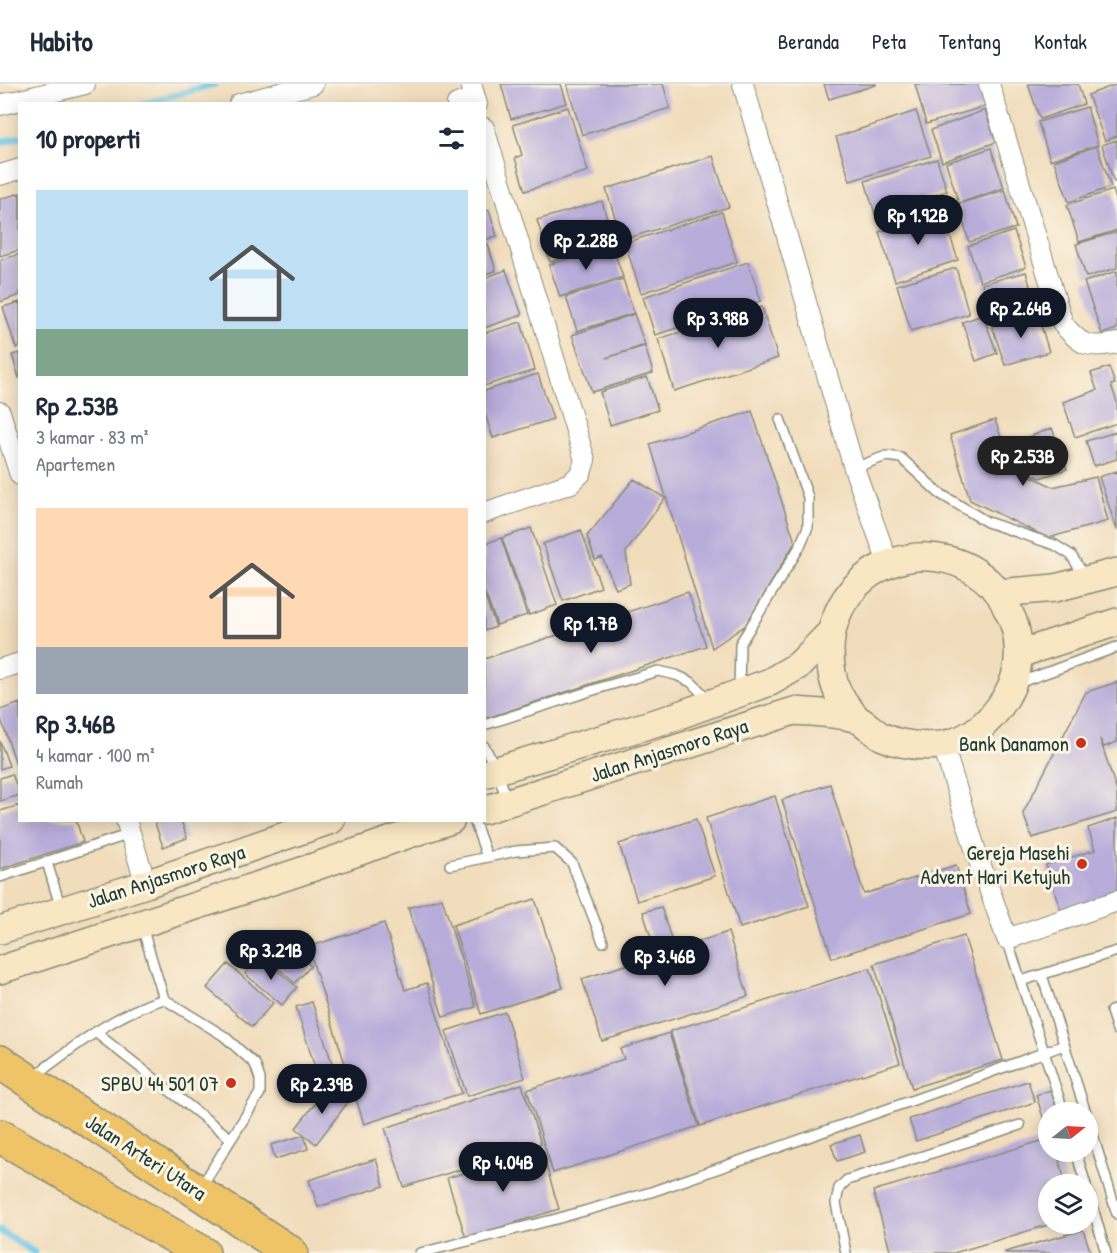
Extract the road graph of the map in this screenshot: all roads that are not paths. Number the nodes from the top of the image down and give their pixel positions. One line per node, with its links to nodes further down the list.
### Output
1 (85, 84): 7 (street)
2 (313, 84): 5 (street)
3 (743, 84): 14 (street)
4 (988, 84): 11 (street)
5 (290, 97): 6 (street)
6 (254, 102)
7 (0, 105)
8 (486, 135): 16 (street)
9 (18, 170): 10 (street)
10 (0, 175)
11 (1117, 343)
12 (0, 412): 15 (street)
13 (780, 419): 28 (lane)
14 (854, 468): 17 (street); 19 (lane)
15 (18, 470)
16 (486, 512)
17 (888, 563): 20 (street); 22 (street)
18 (1117, 572): 19 (street)
19 (1087, 580): 20 (street)
20 (999, 593): 24 (street)
21 (1117, 622): 24 (street)
22 (831, 632): 28 (street, Jalan Anjasmoro Raya); 30 (street)
23 (1117, 647): 27 (lane)
24 (1019, 654): 27 (street)
25 (18, 664): 26 (street)
26 (0, 669)
27 (1012, 685): 32 (street)
28 (739, 694): 29 (street, Jalan Anjasmoro Raya)
29 (712, 703): 31 (lane); 34 (street, Jalan Anjasmoro Raya)
30 (857, 719): 32 (street); 35 (street, Jalan Anjasmoro Raya)
31 (486, 724)
32 (943, 745): 51 (street)
33 (486, 753): 34 (lane)
34 (491, 772): 35 (lane)
35 (496, 806)
36 (325, 822): 40 (street, Jalan Anjasmoro Raya)
37 (445, 822): 45 (street, Jalan Anjasmoro Raya)
38 (475, 822): 41 (lane)
39 (128, 827): 42 (lane); 46 (street)
40 (264, 843): 45 (street); 46 (street, Jalan Anjasmoro Raya)
41 (487, 856): 43 (lane); 52 (lane)
42 (47, 862): 44 (lane); 48 (lane)
43 (450, 865)
44 (0, 877)
45 (278, 879): 49 (street, Jalan Anjasmoro Raya)
46 (146, 884): 48 (street, Jalan Anjasmoro Raya)
47 (1117, 901): 51 (street)
48 (62, 910): 50 (street, Jalan Anjasmoro Raya)
49 (141, 925): 54 (street, Jalan Anjasmoro Raya); 57 (lane)
50 (0, 930)
51 (1007, 939): 56 (lane)
52 (603, 942)
53 (1117, 951): 55 (lane)
54 (0, 970)
55 (1042, 975): 56 (lane); 61 (lane)
56 (1022, 981): 62 (lane)
57 (164, 999): 60 (lane); 69 (lane)
58 (1117, 1009): 59 (lane)
59 (1117, 1030)
60 (95, 1032): 64 (lane); 69 (lane)
61 (1064, 1045): 62 (lane); 66 (lane)
62 (1045, 1053): 65 (lane); 76 (lane)
63 (0, 1062): 64 (highway, Jalan Arteri Utara)
64 (29, 1080): 71 (highway, Jalan Arteri Utara)
65 (1061, 1102)
66 (1082, 1102)
67 (1020, 1125): 77 (lane)
68 (0, 1136): 75 (highway)
69 (230, 1138): 71 (lane)
70 (1098, 1152): 72 (lane)
71 (198, 1192): 74 (highway, Jalan Arteri Utara)
72 (1117, 1214)
73 (1098, 1225): 78 (lane)
74 (276, 1249)
75 (200, 1252)
76 (420, 1253)
77 (846, 1253)
78 (1106, 1253)

